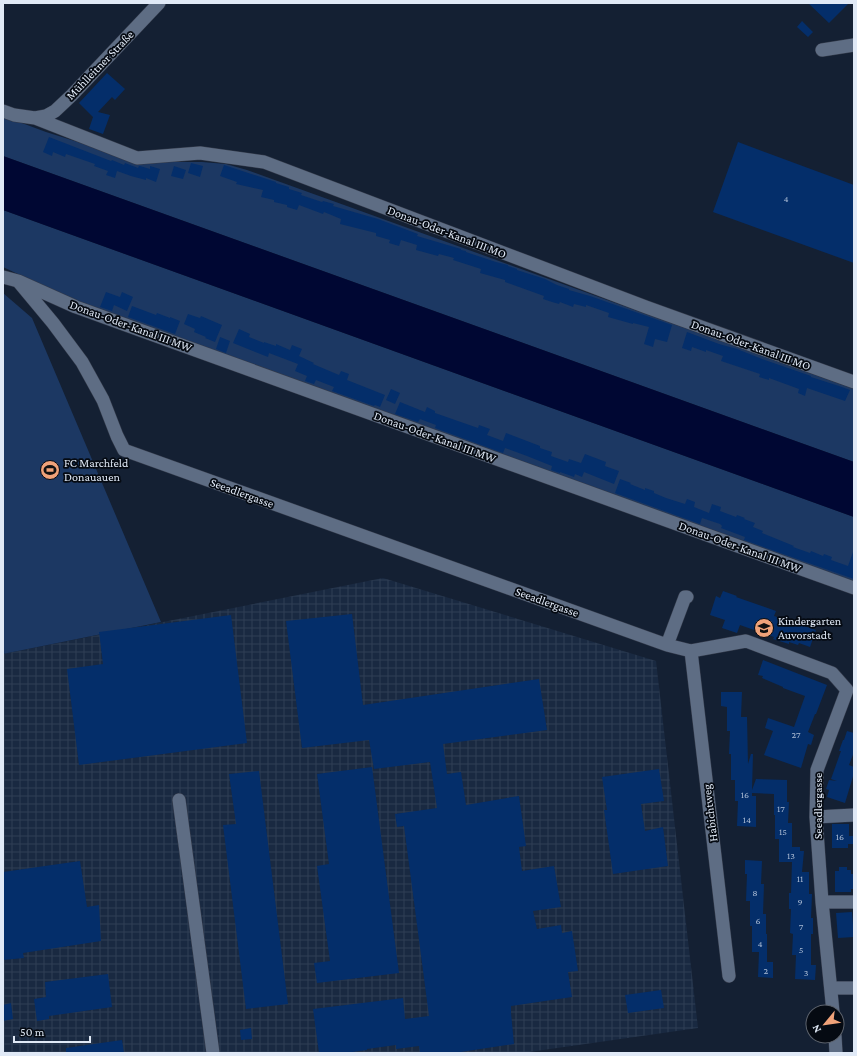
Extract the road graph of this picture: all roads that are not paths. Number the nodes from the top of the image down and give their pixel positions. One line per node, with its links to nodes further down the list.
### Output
1 (159, 3): 5 (street, Mühlleitner Straße)
2 (854, 45): 3 (street)
3 (822, 50)
4 (3, 111): 5 (street)
5 (34, 118): 8 (street, Donau-Oder-Kanal III MO)
6 (3, 277): 7 (street)
7 (18, 281): 9 (street, Donau-Oder-Kanal III MW); 11 (street, Seeadlergasse)
8 (854, 382)
9 (854, 588)
10 (686, 597): 11 (street)
11 (667, 645): 12 (street, Seeadlergasse)
12 (691, 651): 15 (street, Seeadlergasse); 18 (street, Habichtweg)
13 (179, 800): 22 (street)
14 (854, 815): 15 (street)
15 (816, 817): 16 (street, Seeadlergasse)
16 (822, 902): 17 (street); 19 (street, Seeadlergasse)
17 (854, 902)
18 (730, 976)
19 (832, 988): 20 (street); 21 (street, Seeadlergasse)
20 (854, 988)
21 (833, 1004)
22 (213, 1053)

